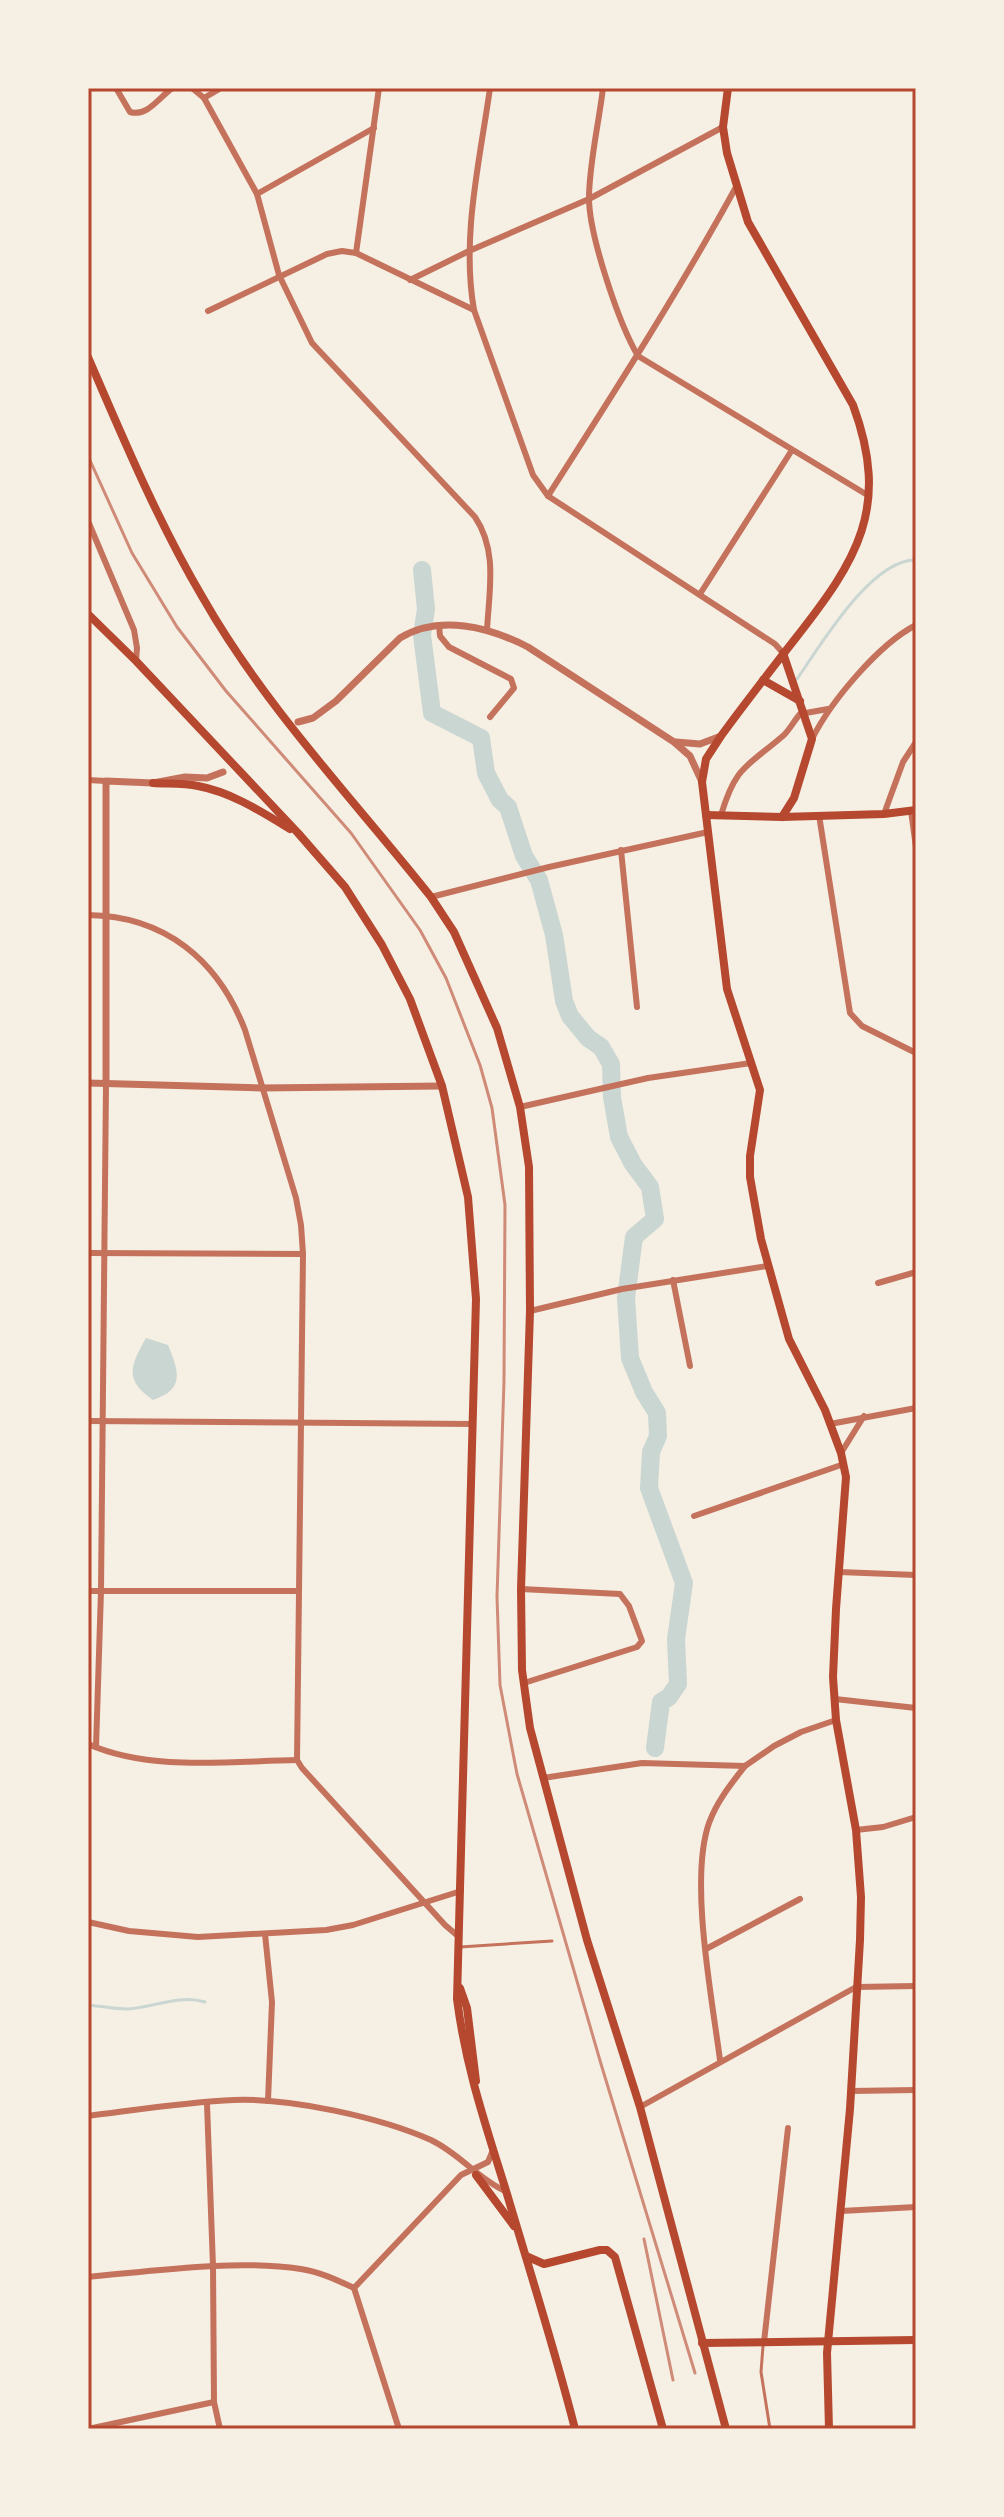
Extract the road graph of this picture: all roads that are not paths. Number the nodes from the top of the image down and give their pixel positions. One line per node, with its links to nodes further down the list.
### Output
1 (172, 88): 8 (street)
2 (192, 88): 9 (street)
3 (221, 88): 9 (street)
4 (379, 88): 11 (street)
5 (490, 88): 15 (street)
6 (603, 88): 14 (street)
7 (728, 88): 10 (main road)
8 (117, 90)
9 (204, 98): 13 (street)
10 (723, 127): 12 (main road); 14 (street)
11 (374, 128): 13 (street); 16 (street)
12 (736, 187): 21 (street); 25 (main road)
13 (257, 194): 17 (street)
14 (589, 199): 15 (street); 21 (street)
15 (469, 251): 18 (street); 19 (street)
16 (356, 253): 17 (street); 18 (street)
17 (279, 275): 20 (street); 31 (street)
18 (410, 280): 19 (street)
19 (474, 310): 24 (street)
20 (208, 311)
21 (638, 356): 23 (street); 24 (street)
22 (88, 357): 61 (main road)
23 (792, 450): 25 (street); 27 (street)
24 (548, 496): 27 (street)
25 (869, 496): 32 (main road)
26 (88, 521): 33 (street)
27 (700, 594): 32 (street)
28 (88, 614): 33 (main road)
29 (916, 625): 36 (street)
30 (436, 626): 31 (street); 38 (street); 39 (street)
31 (487, 630): 42 (street)
32 (783, 653): 34 (main road); 35 (main road)
33 (136, 661): 58 (main road)
34 (763, 680): 35 (main road); 40 (main road)
35 (800, 702): 37 (main road)
36 (828, 709): 37 (street); 41 (street)
37 (804, 712): 41 (main road); 53 (street)
38 (490, 717)
39 (298, 722)
40 (721, 736): 42 (street); 47 (main road)
41 (812, 739): 49 (main road)
42 (674, 742): 47 (street)
43 (916, 742): 51 (street)
44 (223, 772): 48 (street)
45 (88, 780): 46 (street)
46 (106, 781): 48 (street); 63 (street)
47 (702, 782): 52 (main road)
48 (153, 783): 58 (main road)
49 (794, 798): 55 (main road); 56 (main road)
50 (913, 811): 51 (main road); 59 (street)
51 (884, 814): 54 (main road)
52 (706, 815): 53 (main road); 57 (main road)
53 (721, 815): 56 (main road)
54 (819, 815): 55 (main road); 65 (street)
55 (804, 816): 56 (main road)
56 (782, 817)
57 (708, 832): 60 (street); 66 (main road)
58 (298, 833): 69 (main road)
59 (916, 847)
60 (621, 850): 61 (street); 64 (street)
61 (431, 897): 71 (main road)
62 (88, 915): 63 (street)
63 (107, 916): 68 (street); 70 (street)
64 (637, 1007)
65 (916, 1053)
66 (751, 1063): 71 (street); 75 (main road)
67 (88, 1083): 68 (street)
68 (106, 1084): 70 (street); 73 (street)
69 (442, 1086): 70 (street); 86 (main road)
70 (261, 1088): 74 (street)
71 (520, 1107): 79 (main road)
72 (88, 1253): 73 (street)
73 (103, 1254): 74 (street); 84 (street)
74 (303, 1254): 85 (street)
75 (767, 1266): 77 (street); 87 (main road)
76 (916, 1272): 78 (street)
77 (673, 1280): 79 (street); 80 (street)
78 (878, 1283)
79 (530, 1311): 93 (main road)
80 (690, 1366)
81 (916, 1408): 82 (street)
82 (864, 1416): 87 (street); 88 (street)
83 (88, 1421): 84 (street)
84 (102, 1422): 85 (street); 95 (street)
85 (300, 1424): 86 (street); 96 (street)
86 (472, 1424): 109 (main road)
87 (830, 1424): 88 (main road)
88 (841, 1453): 89 (main road)
89 (844, 1464): 90 (street); 91 (main road)
90 (694, 1516)
91 (839, 1572): 92 (street); 98 (main road)
92 (916, 1575)
93 (521, 1589): 97 (main road); 97 (street)
94 (88, 1591): 95 (street)
95 (101, 1591): 96 (street); 102 (street)
96 (298, 1591): 104 (street)
97 (524, 1683): 106 (main road)
98 (835, 1699): 99 (street); 100 (main road)
99 (916, 1708)
100 (836, 1720): 105 (street); 108 (main road)
101 (88, 1744): 102 (street)
102 (96, 1747): 103 (street); 104 (street)
103 (88, 1757)
104 (297, 1760): 111 (street)
105 (745, 1766): 106 (street); 117 (street)
106 (543, 1778): 125 (main road)
107 (916, 1817): 108 (street)
108 (856, 1830): 119 (main road)
109 (461, 1891): 111 (street); 114 (main road)
110 (800, 1899): 117 (street)
111 (425, 1902): 113 (street); 114 (street)
112 (88, 1922): 113 (street)
113 (265, 1934): 123 (street)
114 (459, 1937): 116 (main road)
115 (552, 1941): 116 (lane)
116 (460, 1947): 128 (main road)
117 (706, 1949): 120 (street)
118 (916, 1986): 119 (street)
119 (856, 1987): 120 (street); 122 (main road)
120 (720, 2060): 125 (street)
121 (916, 2090): 122 (street)
122 (851, 2091): 132 (main road)
123 (268, 2101): 124 (street); 129 (street)
124 (207, 2104): 126 (street); 136 (street)
125 (640, 2107): 143 (main road)
126 (88, 2116)
127 (788, 2128): 141 (street)
128 (493, 2150): 129 (street); 130 (main road)
129 (474, 2171): 130 (street); 133 (main road); 139 (street)
130 (506, 2192): 133 (main road)
131 (916, 2207): 132 (street)
132 (841, 2211): 142 (main road)
133 (519, 2234): 134 (main road)
134 (526, 2256): 135 (main road); 138 (main road)
135 (544, 2264): 138 (main road); 150 (main road)
136 (213, 2266): 137 (street); 139 (street); 144 (street)
137 (88, 2277)
138 (533, 2279): 149 (main road)
139 (354, 2288): 148 (street)
140 (916, 2340): 142 (main road)
141 (764, 2342): 142 (main road); 143 (main road); 152 (lane)
142 (828, 2342): 153 (main road)
143 (702, 2343): 151 (main road)
144 (214, 2402): 145 (street); 147 (street)
145 (128, 2426): 146 (street)
146 (88, 2429)
147 (220, 2429)
148 (399, 2429)
149 (575, 2429)
150 (663, 2429)
151 (726, 2429)
152 (770, 2429)
153 (829, 2429)

